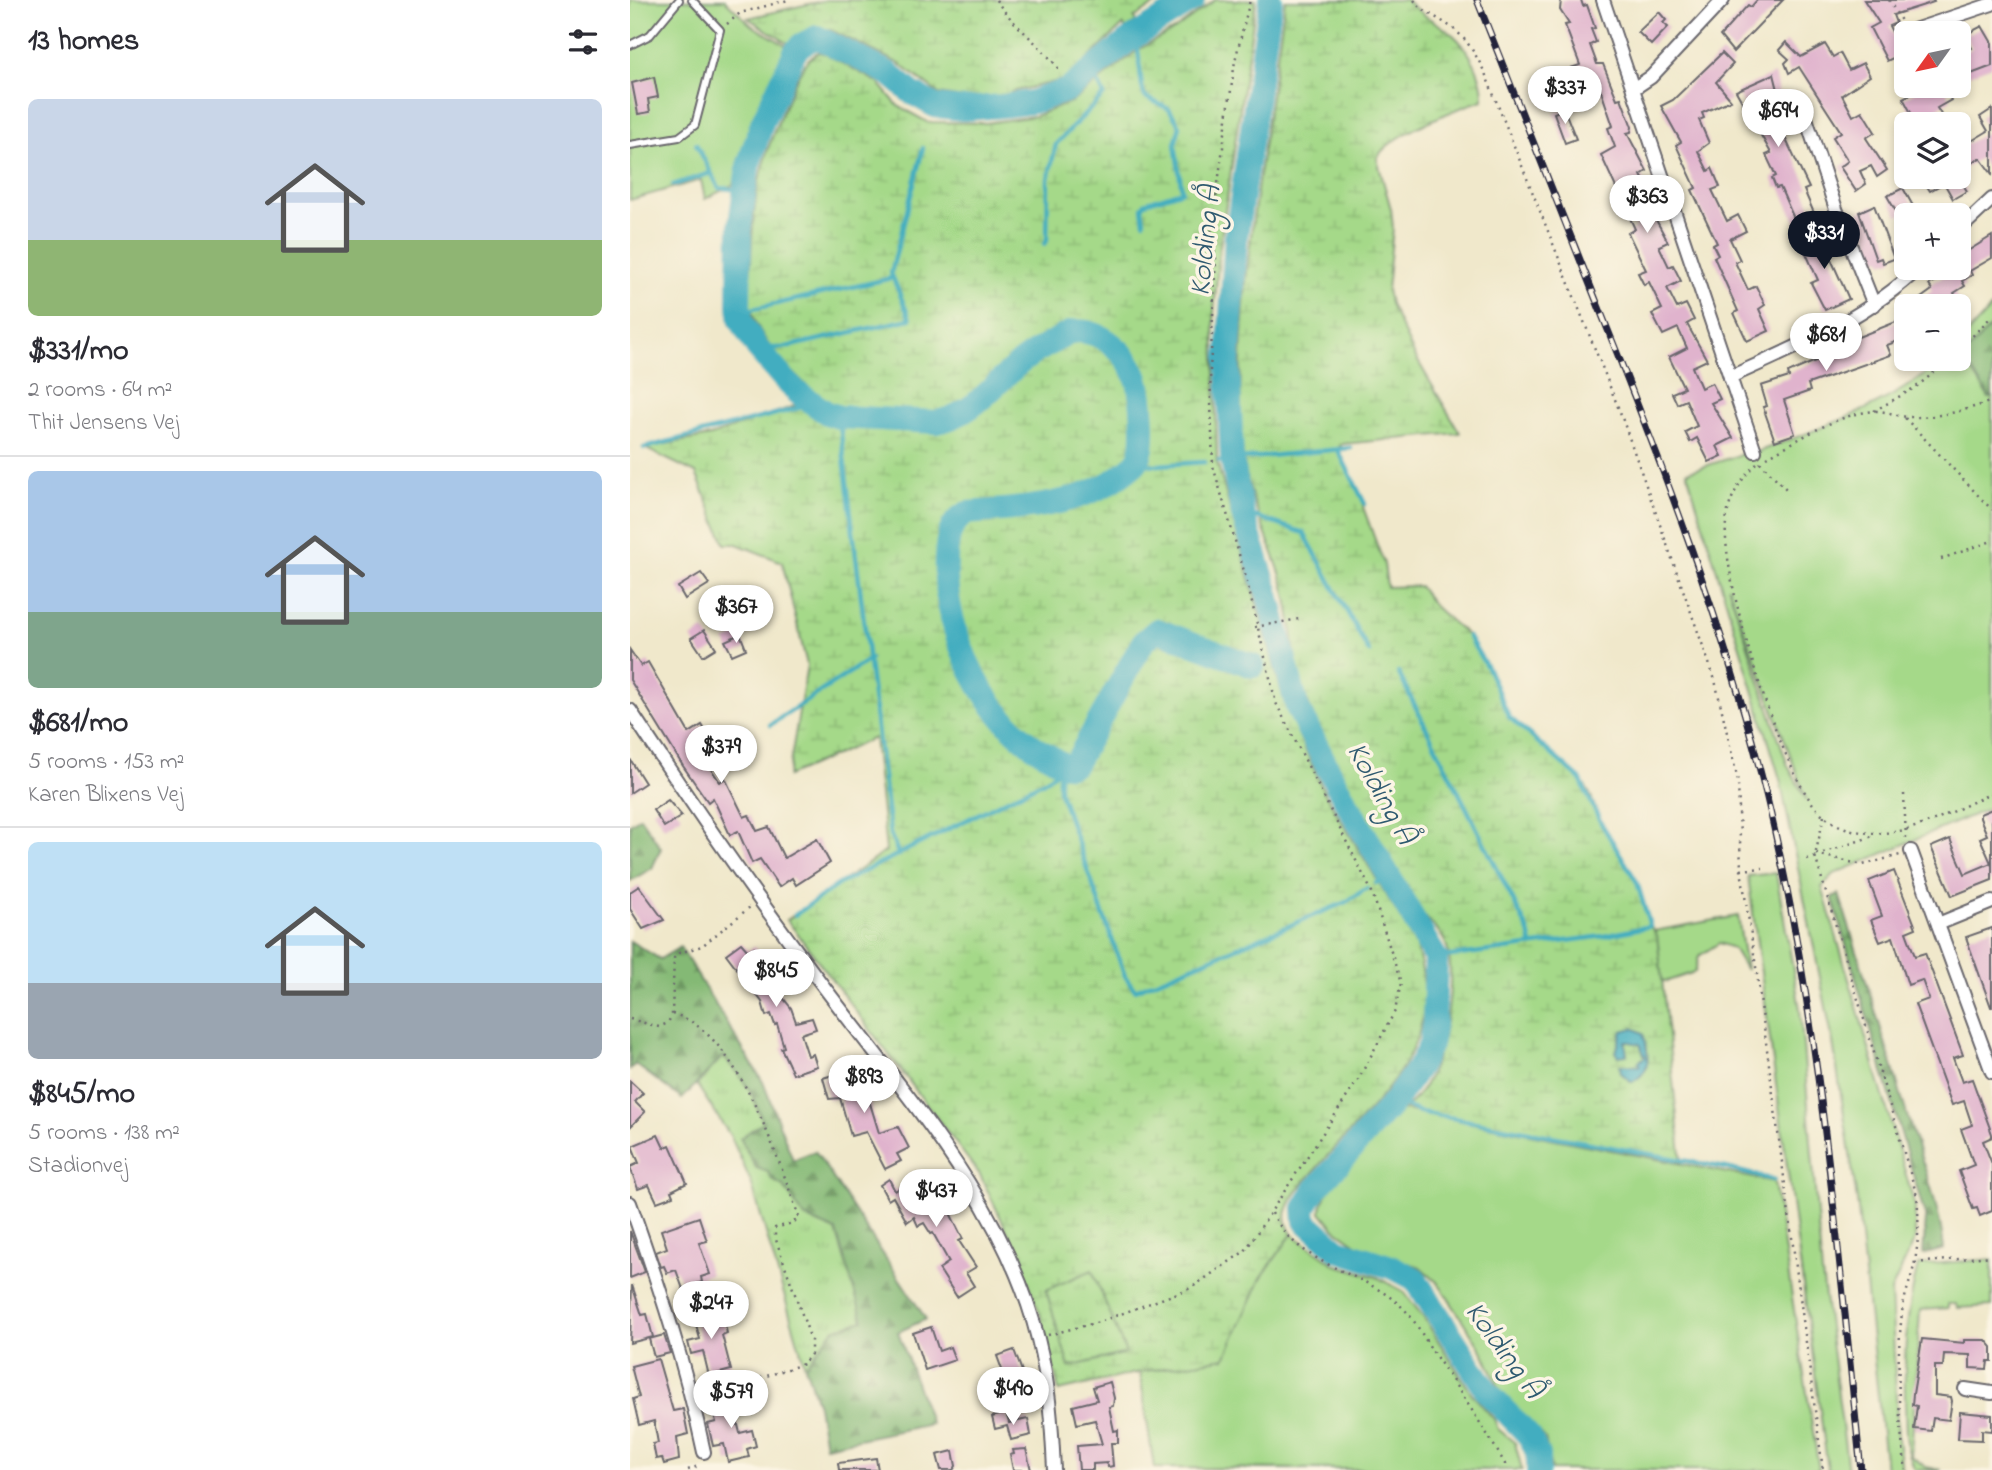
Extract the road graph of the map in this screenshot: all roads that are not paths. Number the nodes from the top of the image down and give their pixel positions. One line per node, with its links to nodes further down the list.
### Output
1 (678, 0): 7 (lane)
2 (692, 0): 10 (lane)
3 (1603, 0): 8 (street)
4 (1723, 0): 8 (street)
5 (1992, 4): 6 (street)
6 (1943, 21)
7 (630, 45)
8 (1633, 89): 15 (street)
9 (1800, 100): 14 (street)
10 (630, 145)
11 (1992, 199): 12 (street)
12 (1971, 219)
13 (1904, 280): 14 (street)
14 (1874, 305): 15 (street)
15 (1730, 377): 16 (street)
16 (1757, 456)
17 (630, 710): 26 (street)
18 (1911, 851): 20 (street)
19 (1992, 902): 20 (street)
20 (1938, 925): 21 (street)
21 (1992, 1072)
22 (630, 1203): 25 (street)
23 (1965, 1389): 24 (street)
24 (1992, 1393)
25 (704, 1451)
26 (1055, 1470)

